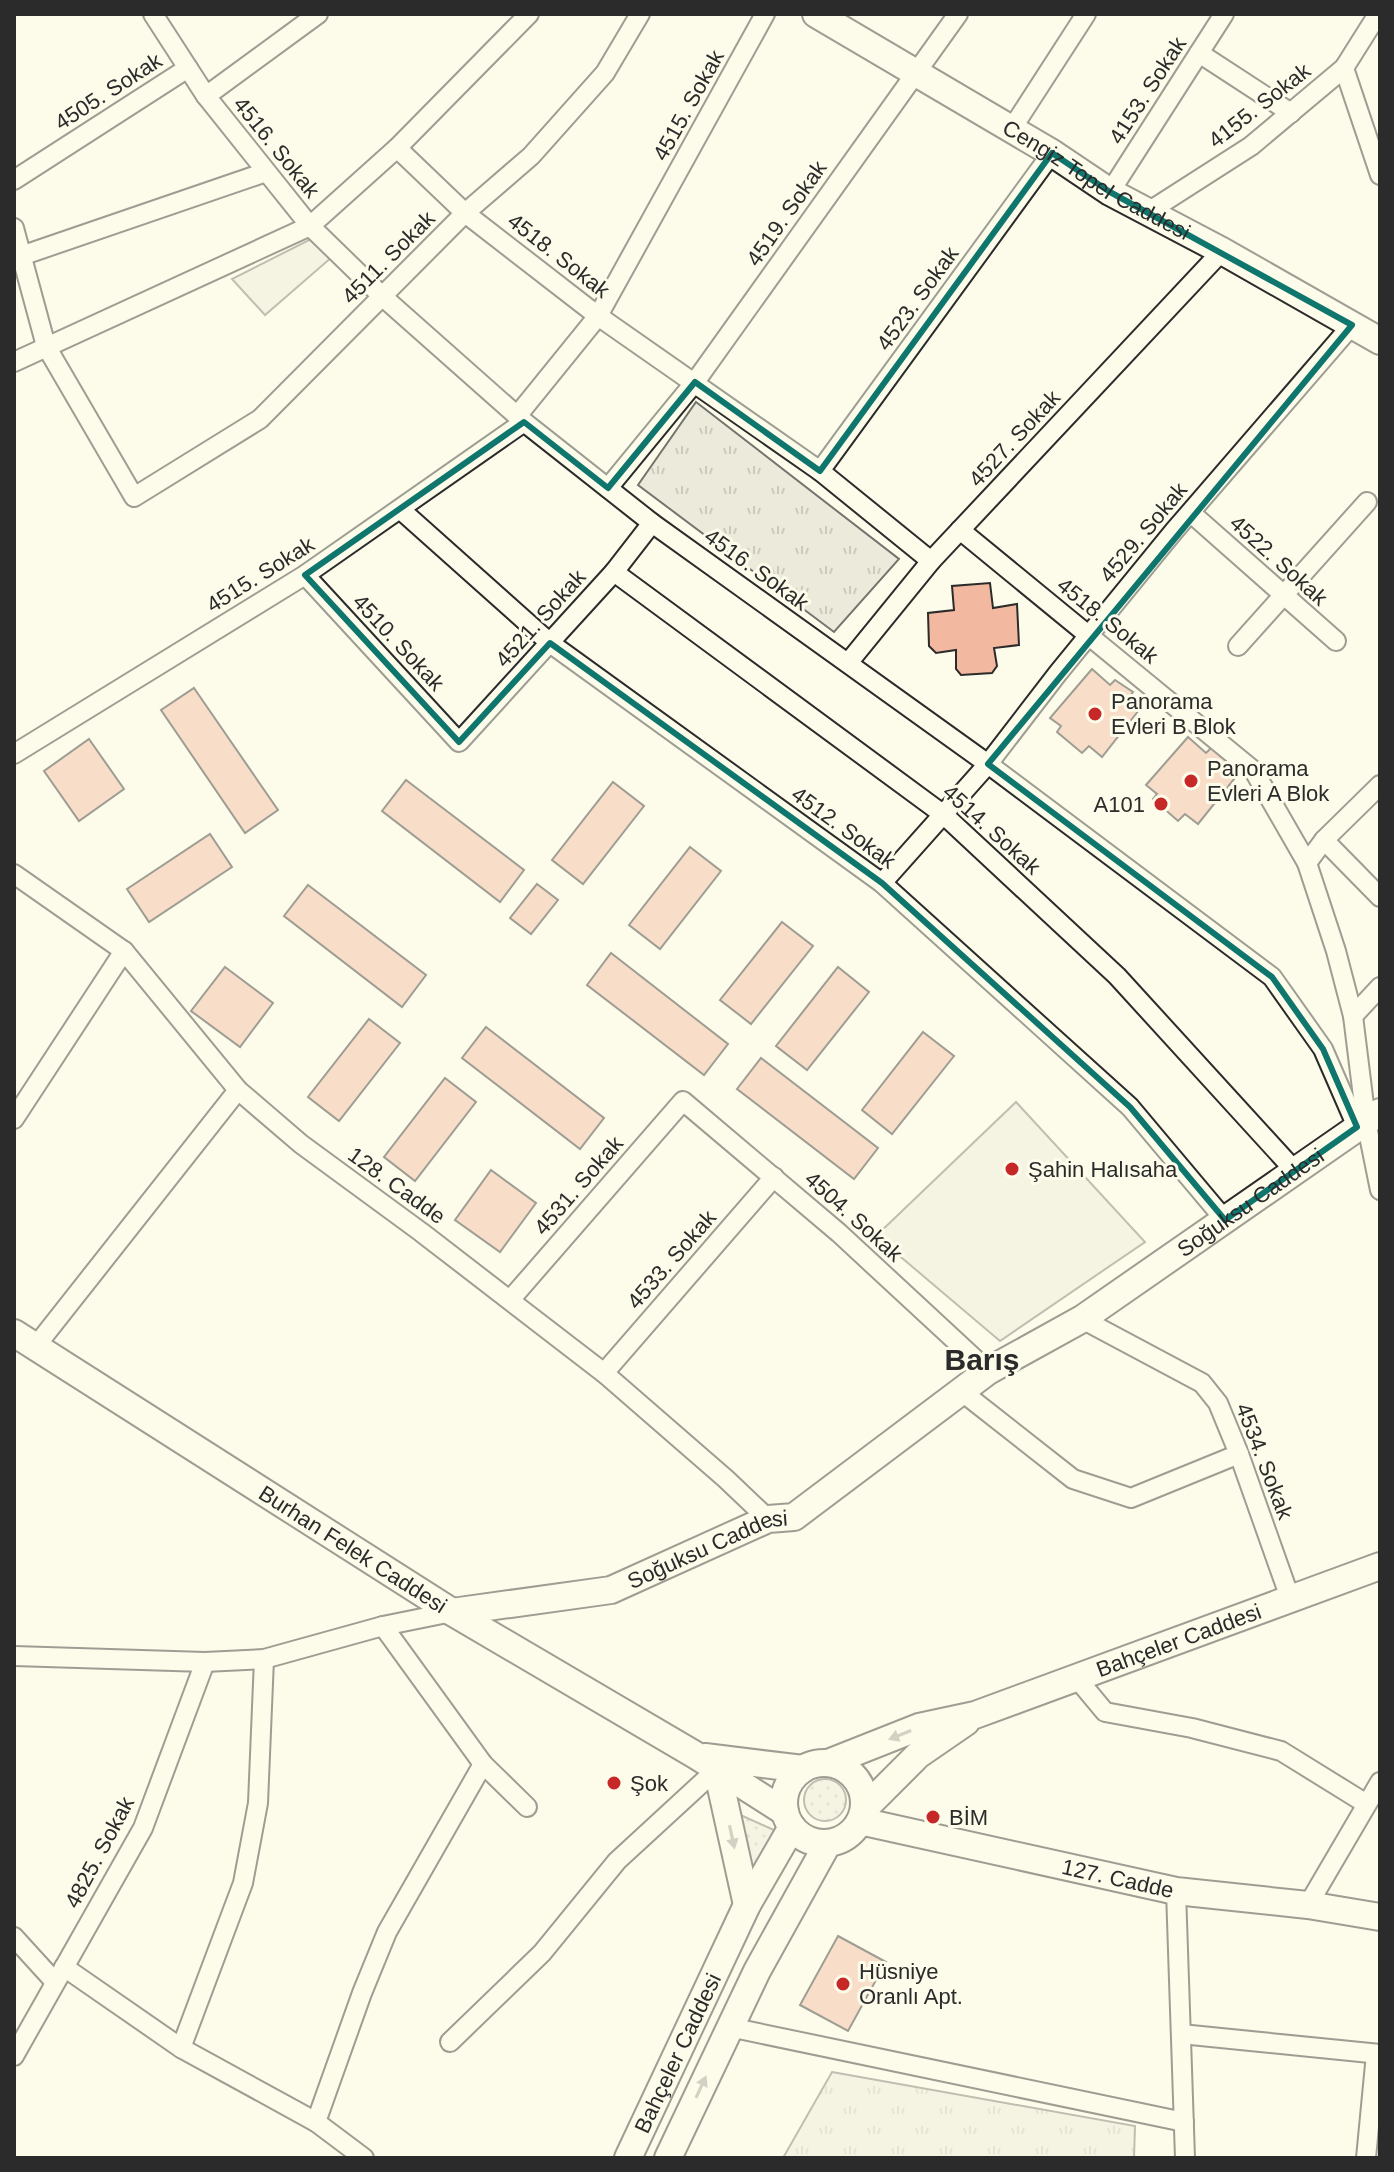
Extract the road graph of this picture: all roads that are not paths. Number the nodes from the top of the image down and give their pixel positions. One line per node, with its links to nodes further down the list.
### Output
1 (153, 14): 12 (street, 4516. Sokak)
2 (318, 14): 15 (street)
3 (529, 14): 18 (street)
4 (640, 14): 25 (street, 4511. Sokak)
5 (765, 14): 31 (street, 4515. Sokak)
6 (816, 14): 14 (street, Cengiz Topel Caddesi)
7 (958, 14): 14 (street, 4519. Sokak)
8 (1086, 14): 17 (street)
9 (1224, 14): 11 (street, 4153. Sokak)
10 (1378, 14): 13 (street, 4155. Sokak)
11 (1199, 53): 16 (street); 23 (street, 4153. Sokak)
12 (188, 68): 15 (street, 4516. Sokak); 22 (street, 4505. Sokak)
13 (1344, 68): 16 (street, 4155. Sokak); 21 (street)
14 (915, 72): 17 (street, Cengiz Topel Caddesi); 36 (street, 4519. Sokak)
15 (206, 96): 20 (street, 4516. Sokak)
16 (1291, 113): 24 (street, 4155. Sokak)
17 (1011, 130): 19 (street, Cengiz Topel Caddesi)
18 (397, 148): 25 (street, 4518. Sokak); 26 (street)
19 (1052, 153): 23 (street, Cengiz Topel Caddesi); 38 (street, 4523. Sokak)
20 (266, 172): 26 (street, 4516. Sokak); 29 (street)
21 (1380, 175)
22 (14, 180)
23 (1110, 192): 24 (street, Cengiz Topel Caddesi)
24 (1148, 212): 28 (street, Cengiz Topel Caddesi)
25 (465, 213): 30 (street, 4511. Sokak); 31 (street, 4518. Sokak)
26 (310, 226): 30 (street, 4516. Sokak); 34 (street)
27 (14, 228): 29 (street)
28 (1222, 251): 32 (street, Cengiz Topel Caddesi); 44 (street, 4527. Sokak)
29 (21, 256): 34 (street)
30 (383, 297): 34 (street, 4511. Sokak); 37 (street, 4516. Sokak)
31 (598, 316): 36 (street, 4518. Sokak); 37 (street, 4515. Sokak)
32 (1352, 325): 33 (street, Cengiz Topel Caddesi); 42 (street, 4529. Sokak)
33 (1380, 341)
34 (46, 346): 35 (street)
35 (14, 362)
36 (695, 382): 38 (street, 4518. Sokak); 39 (street, 4519. Sokak)
37 (520, 419): 39 (street, 4516. Sokak); 41 (street, 4515. Sokak)
38 (820, 471): 45 (street, 4518. Sokak)
39 (608, 488): 43 (street, 4516. Sokak)
40 (1367, 502): 48 (street)
41 (401, 510): 47 (street, 4515. Sokak); 51 (street, 4512. Sokak)
42 (1191, 513): 48 (street, 4522. Sokak); 49 (street, 4529. Sokak)
43 (652, 523): 46 (street, 4521. Sokak); 53 (street, 4516. Sokak)
44 (960, 530): 45 (street, 4527. Sokak); 49 (street, 4518. Sokak)
45 (931, 561): 53 (street, 4527. Sokak)
46 (614, 572): 51 (street, 4521. Sokak); 58 (street, 4514. Sokak)
47 (305, 575): 54 (street, 4510. Sokak); 55 (street, 4515. Sokak)
48 (1282, 596): 50 (street, 4522. Sokak); 52 (street)
49 (1089, 635): 56 (street, 4529. Sokak); 60 (street, 4518. Sokak)
50 (1336, 641)
51 (550, 643): 54 (street, 4521. Sokak); 62 (street, 4512. Sokak)
52 (1238, 646)
53 (848, 663): 56 (street, 4516. Sokak)
54 (459, 742)
55 (14, 754)
56 (988, 764): 58 (street, 4529. Sokak); 70 (street, 4516. Sokak)
57 (1380, 785): 59 (street)
58 (944, 815): 62 (street, 4529. Sokak); 71 (street, 4514. Sokak)
59 (1324, 840): 60 (street); 63 (street)
60 (1307, 863): 66 (street, 4518. Sokak)
61 (17, 883): 64 (street, 128. Cadde)
62 (882, 883): 74 (street, 4512. Sokak)
63 (1380, 897)
64 (124, 951): 67 (street, 128. Cadde); 69 (street)
65 (1380, 987): 66 (street)
66 (1353, 1016): 70 (street, 4518. Sokak)
67 (238, 1090): 75 (street, 128. Cadde); 77 (street)
68 (683, 1101): 72 (street, 4504. Sokak); 75 (street, 4531. Sokak)
69 (14, 1119)
70 (1367, 1120): 71 (street, Soğuksu Caddesi); 73 (street, 4518. Sokak)
71 (1295, 1171): 74 (street, Soğuksu Caddesi)
72 (774, 1177): 78 (street, 4504. Sokak); 79 (street, 4533. Sokak)
73 (1380, 1190)
74 (1225, 1220): 76 (street, Soğuksu Caddesi)
75 (510, 1300): 79 (street, 128. Cadde)
76 (1082, 1319): 78 (street, Soğuksu Caddesi); 81 (street, 4534. Sokak)
77 (25, 1339): 85 (street, Burhan Felek Caddesi)
78 (988, 1371): 80 (street, Soğuksu Caddesi)
79 (604, 1373): 82 (street, 128. Cadde)
80 (961, 1391): 81 (street); 82 (street, Soğuksu Caddesi)
81 (1239, 1454): 84 (street, 4534. Sokak)
82 (768, 1519): 85 (street, Soğuksu Caddesi)
83 (1380, 1566): 84 (street, Bahçeler Caddesi)
84 (1290, 1598): 90 (street, Bahçeler Caddesi)
85 (452, 1612): 86 (street, Soğuksu Caddesi); 92 (street, Burhan Felek Caddesi)
86 (383, 1626): 88 (street, Soğuksu Caddesi); 93 (street)
87 (14, 1656): 89 (street, Soğuksu Caddesi)
88 (264, 1659): 89 (street, Soğuksu Caddesi); 110 (street)
89 (205, 1662): 106 (street, 4825. Sokak)
90 (1075, 1676): 91 (street, Bahçeler Caddesi); 96 (street)
91 (975, 1715): 94 (street, one-way to 94); 98 (street)
92 (707, 1762): 94 (street); 99 (street, Burhan Felek Caddesi); 102 (street, one-way to 102); 109 (street)
93 (483, 1764): 97 (street); 113 (street)
94 (816, 1766): 98 (street); 99 (street)
95 (1380, 1782): 96 (street)
96 (1365, 1803): 103 (street)
97 (527, 1807)
98 (862, 1815): 100 (street); 101 (street, 127. Cadde)
99 (788, 1820): 100 (street); 102 (street, Bahçeler Caddesi)
100 (828, 1843): 107 (street, Bahçeler Caddesi)
101 (1176, 1891): 103 (street, 127. Cadde); 108 (street)
102 (747, 1905): 116 (street, Bahçeler Caddesi)
103 (1308, 1905): 104 (street, 127. Cadde)
104 (1380, 1917)
105 (14, 1937): 106 (street)
106 (60, 1975): 110 (street); 112 (street, 4825. Sokak)
107 (729, 2027): 114 (street); 117 (street, Bahçeler Caddesi, one-way to 107)
108 (1181, 2034): 111 (street); 114 (street)
109 (450, 2042)
110 (181, 2048): 113 (street)
111 (1378, 2054): 119 (street)
112 (14, 2056)
113 (316, 2122): 115 (street)
114 (1184, 2122): 118 (street)
115 (364, 2158)
116 (628, 2158)
117 (668, 2158)
118 (1185, 2158)
119 (1366, 2158)

